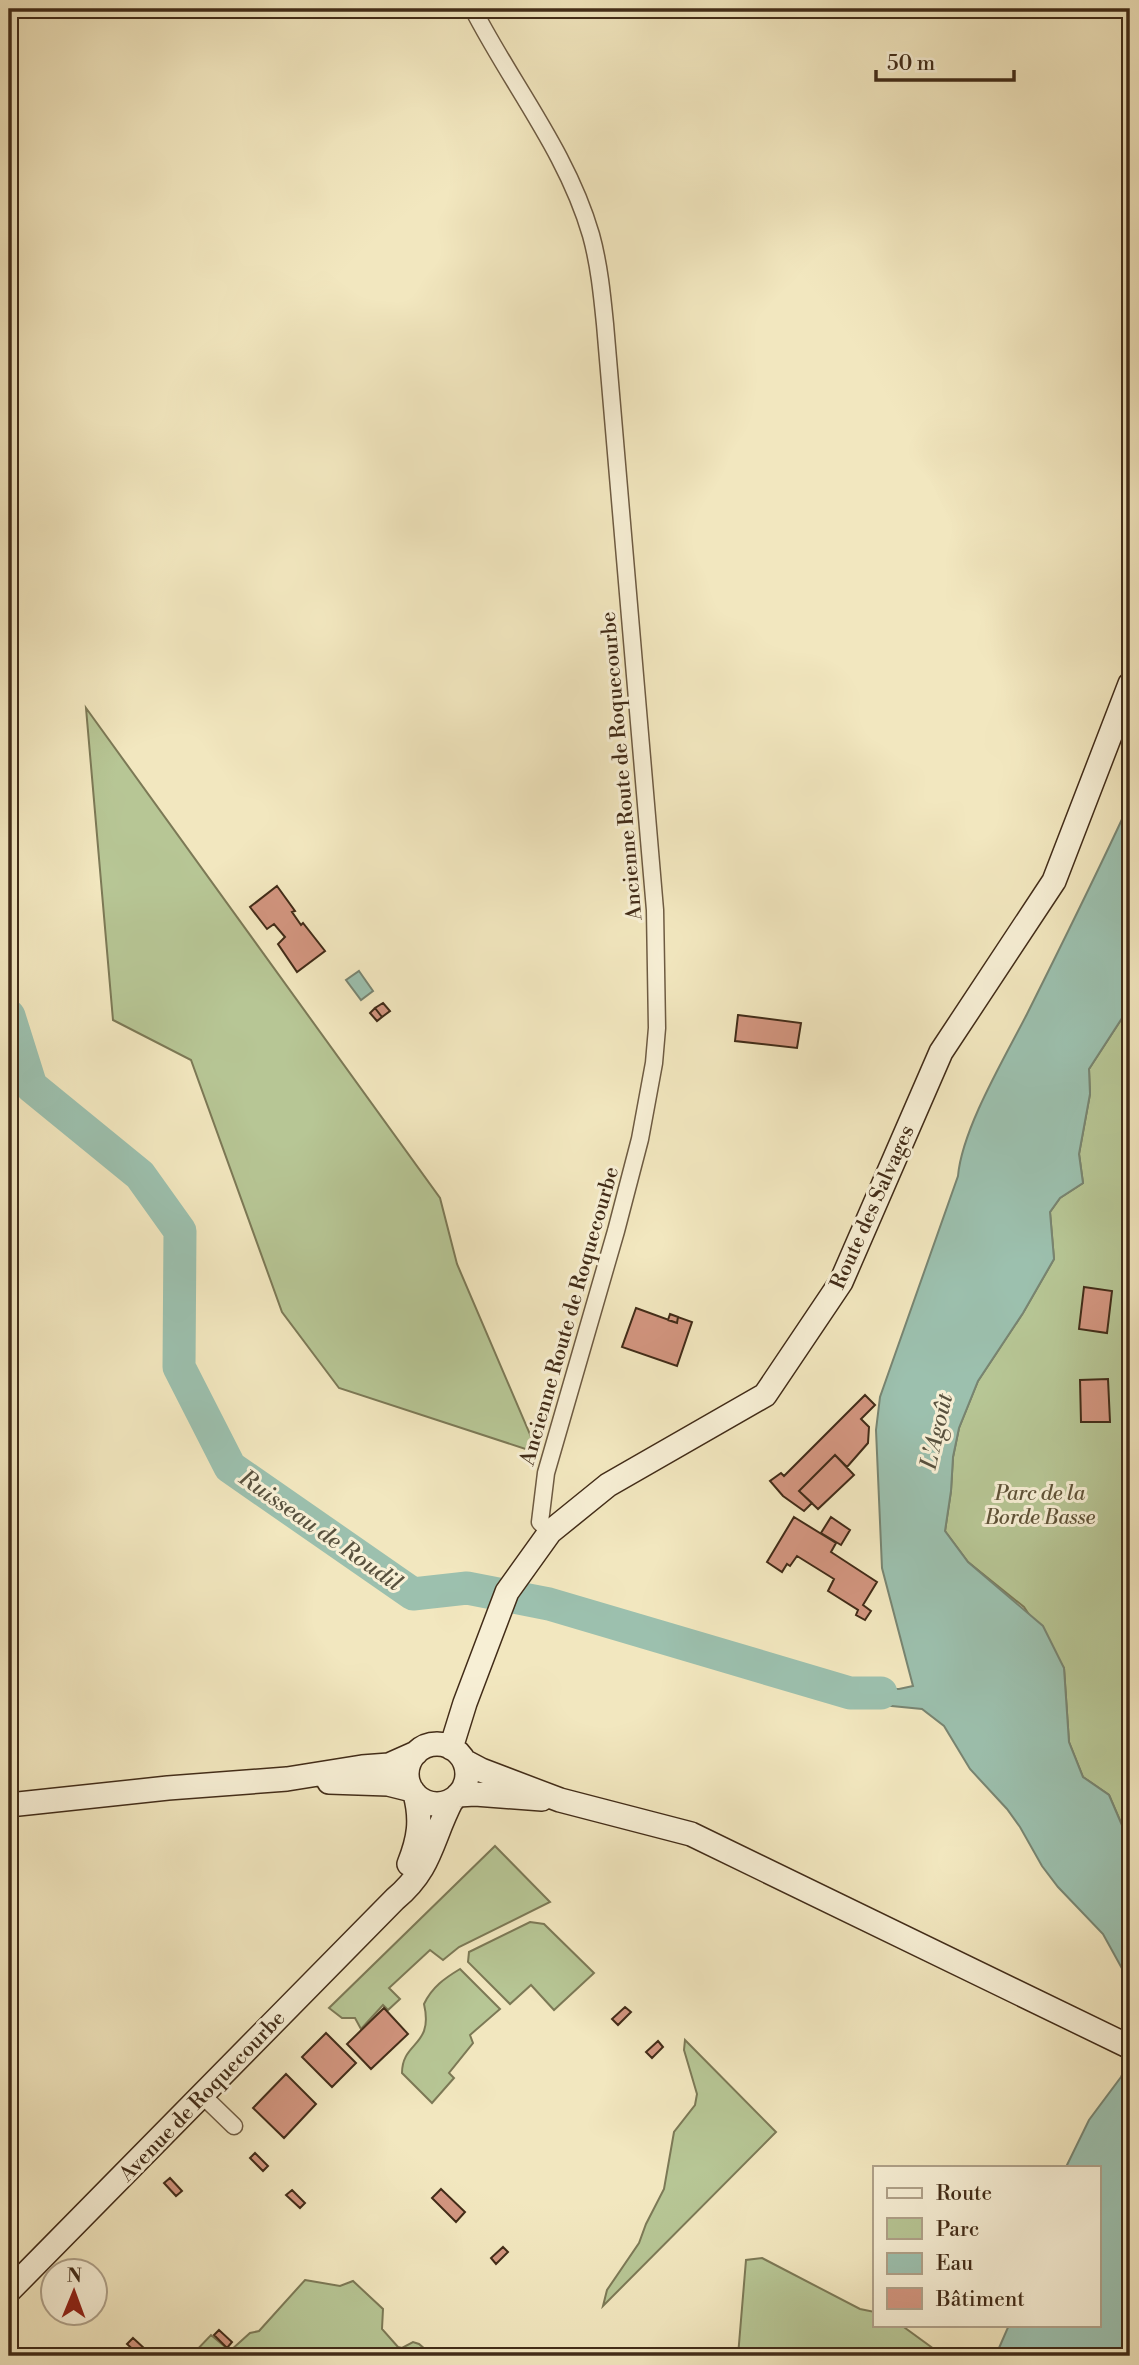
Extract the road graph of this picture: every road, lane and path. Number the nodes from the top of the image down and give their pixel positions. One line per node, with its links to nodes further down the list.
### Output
1 (472, 9): 3 (street, Ancienne Route de Roquecourbe)
2 (1130, 684): 3 (main road, Route des Salvages)
3 (550, 1532): 5 (main road, Route des Salvages)
4 (416, 1753): 5 (main road); 6 (main road); 7 (main road)
5 (458, 1754): 8 (main road); 9 (main road)
6 (287, 1779): 7 (main road); 10 (main road)
7 (414, 1792): 8 (main road); 11 (main road, Avenue de Roquecourbe)
8 (455, 1798): 9 (main road); 11 (main road, Avenue de Roquecourbe)
9 (560, 1800): 12 (main road)
10 (9, 1805)
11 (395, 1899): 13 (main road, Avenue de Roquecourbe)
12 (1130, 2047)
13 (202, 2095): 14 (street); 15 (main road, Avenue de Roquecourbe)
14 (234, 2126)
15 (9, 2291)

